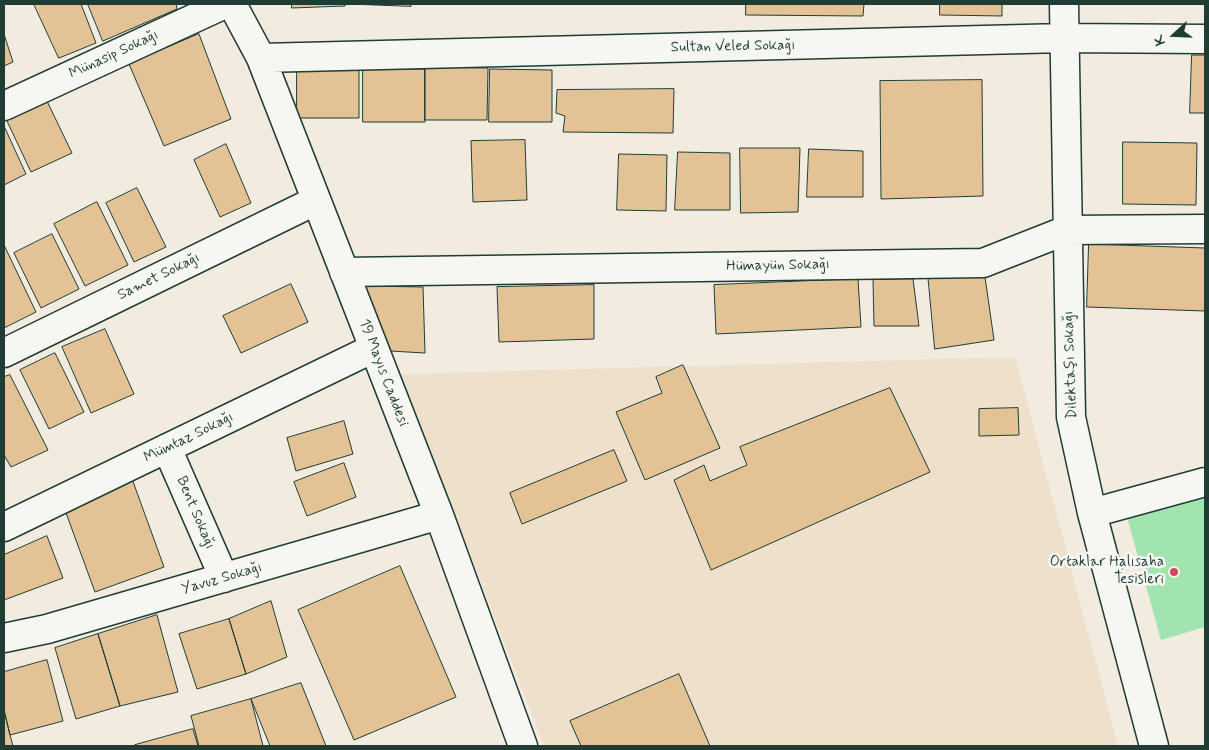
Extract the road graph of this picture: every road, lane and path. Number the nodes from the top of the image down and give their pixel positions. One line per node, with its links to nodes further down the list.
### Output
1 (225, 4): 7 (street, Münasip Sokağı)
2 (232, 4): 6 (street, 19 Mayıs Caddesi)
3 (1064, 4): 4 (street, Dilektaşı Sokağı)
4 (1064, 38): 5 (street, Sultan Veled Sokağı); 6 (street, Sultan Veled Sokağı); 10 (street, Dilektaşı Sokağı)
5 (1205, 38)
6 (261, 58): 8 (street, 19 Mayıs Caddesi)
7 (4, 106)
8 (315, 202): 11 (street, 19 Mayıs Caddesi); 13 (street, Samet Sokağı)
9 (1205, 229): 10 (street, Hümayün Sokağı)
10 (1067, 230): 11 (street, Hümayün Sokağı); 16 (street, Dilektaşı Sokağı)
11 (344, 272): 12 (street, 19 Mayıs Caddesi)
12 (374, 348): 14 (street, Mümtaz Sokağı); 17 (street, 19 Mayıs Caddesi)
13 (4, 353)
14 (167, 448): 18 (street, Mümtaz Sokağı); 19 (street, Bent Sokağı)
15 (1205, 482): 16 (street)
16 (1092, 513): 22 (street, Dilektaşı Sokağı)
17 (439, 515): 19 (street, Yavuz Sokağı); 21 (street, 19 Mayıs Caddesi)
18 (4, 528)
19 (224, 578): 20 (street, Yavuz Sokağı)
20 (4, 638)
21 (523, 746)
22 (1154, 746)

